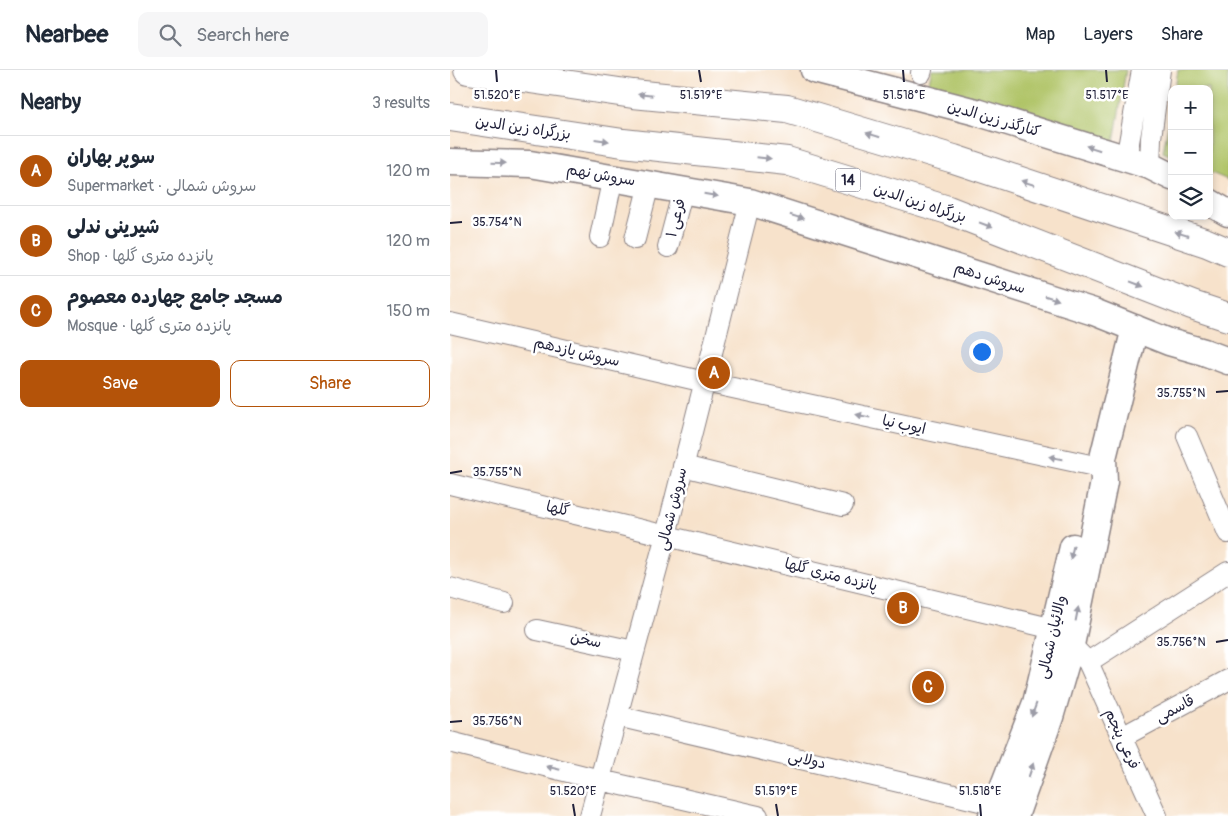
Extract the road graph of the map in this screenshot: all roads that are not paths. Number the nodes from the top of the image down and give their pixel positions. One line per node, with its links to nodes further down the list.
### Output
1 (468, 70): 18 (highway, one-way to 1)
2 (814, 70): 6 (main road, کنارگذر زین الدین, one-way to 2)
3 (1142, 70): 6 (street)
4 (1160, 70): 8 (street)
5 (450, 117): 19 (highway, بزرگراه زین الدین / 14, one-way to 19)
6 (1126, 159): 8 (main road, کنارگذر زین الدین)
7 (450, 162): 9 (main road, سروش نهم, one-way to 9)
8 (1161, 171)
9 (613, 177): 10 (main road, سروش نهم); 15 (street)
10 (649, 184): 11 (main road, سروش نهم); 16 (street)
11 (683, 190): 12 (main road, سروش نهم, one-way to 12); 17 (street, فرعی ۱)
12 (750, 202): 22 (main road, سروش دهم, one-way to 22); 25 (street, سروش شمالی)
13 (1213, 205): 14 (main road)
14 (1228, 213)
15 (600, 237)
16 (635, 239)
17 (668, 247)
18 (1228, 252)
19 (1192, 305): 20 (highway, بزرگراه زین الدین / 14); 23 (main road)
20 (1228, 317)
21 (450, 323): 25 (street, سروش یازدهم)
22 (1135, 328): 24 (main road, سروش دهم); 27 (main road, والائیان شمالی)
23 (1228, 330)
24 (1228, 362)
25 (705, 382): 27 (street, ایوب نیا, one-way to 25); 28 (street, سروش شمالی)
26 (1188, 436): 31 (street)
27 (1100, 464): 37 (main road, والائیان شمالی)
28 (683, 466): 30 (street); 32 (street, سروش شمالی)
29 (450, 484): 32 (street, گلها)
30 (842, 505)
31 (1228, 533)
32 (666, 535): 37 (street, پانزده متری گلها); 38 (street, سروش شمالی)
33 (1228, 572): 37 (street)
34 (450, 588): 35 (street)
35 (504, 604)
36 (537, 630): 38 (street, سخن)
37 (1071, 645): 41 (street, فرعی پنجم); 44 (main road, والائیان شمالی)
38 (634, 651): 40 (street, سروش شمالی)
39 (1228, 680): 41 (street, قاسمی)
40 (617, 716): 43 (street, سروش شمالی); 44 (street, دولابی)
41 (1122, 737): 47 (street, فرعی پنجم)
42 (450, 742): 43 (street, one-way to 42)
43 (600, 780): 45 (street, سروش شمالی); 46 (street)
44 (1001, 812)
45 (590, 816)
46 (758, 816)
47 (1157, 816)

